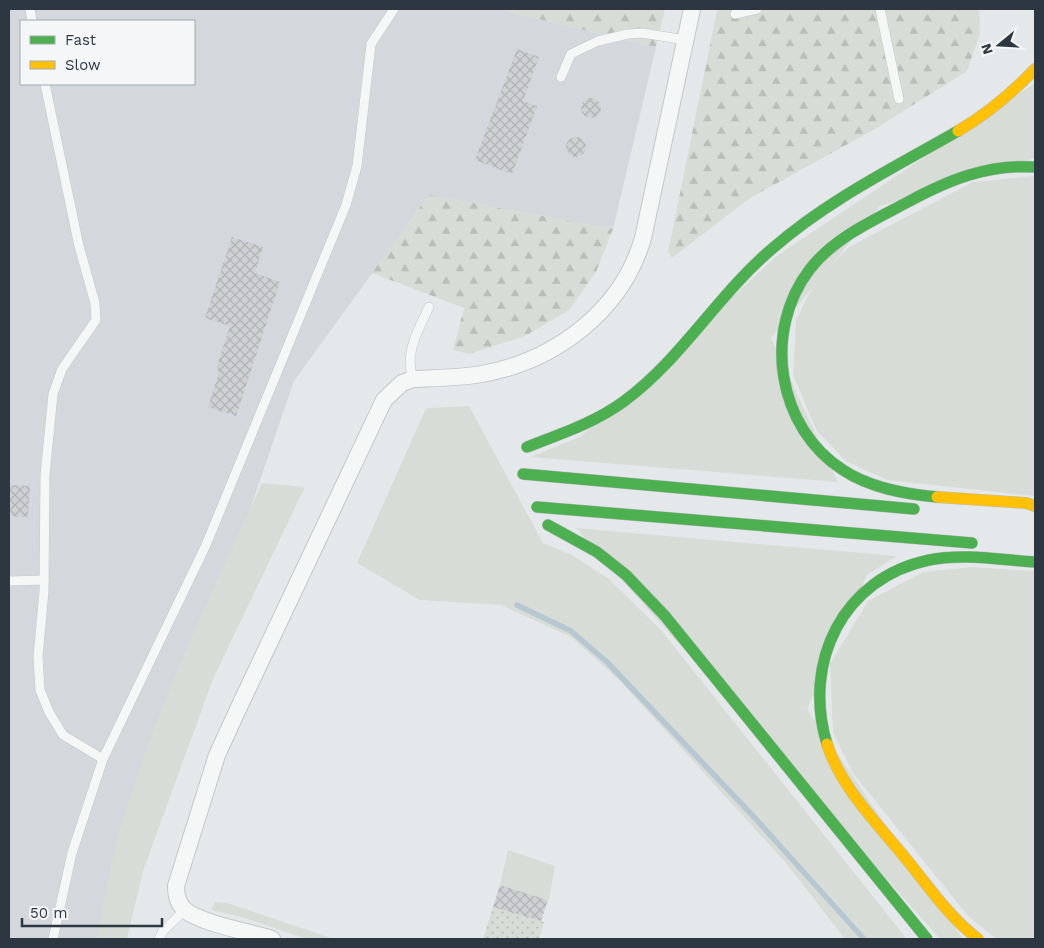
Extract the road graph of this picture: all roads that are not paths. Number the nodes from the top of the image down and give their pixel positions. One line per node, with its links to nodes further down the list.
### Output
1 (394, 9): 24 (lane)
2 (692, 9): 6 (street)
3 (758, 9): 5 (lane)
4 (880, 9): 10 (lane)
5 (735, 14)
6 (686, 40): 8 (lane); 13 (street)
7 (1035, 69): 14 (highway)
8 (561, 77)
9 (45, 85): 22 (lane)
10 (899, 99)
11 (1035, 167): 16 (highway)
12 (429, 307): 13 (lane)
13 (413, 380): 25 (street)
14 (527, 447)
15 (523, 474): 18 (highway)
16 (1035, 506)
17 (537, 507): 20 (highway)
18 (930, 510)
19 (548, 524): 29 (highway)
20 (986, 544)
21 (1035, 562): 30 (highway)
22 (44, 580): 23 (lane); 24 (lane)
23 (9, 581)
24 (103, 759): 26 (lane)
25 (185, 910): 27 (lane); 28 (street)
26 (53, 939)
27 (159, 939)
28 (272, 939)
29 (927, 939)
30 (978, 939)

